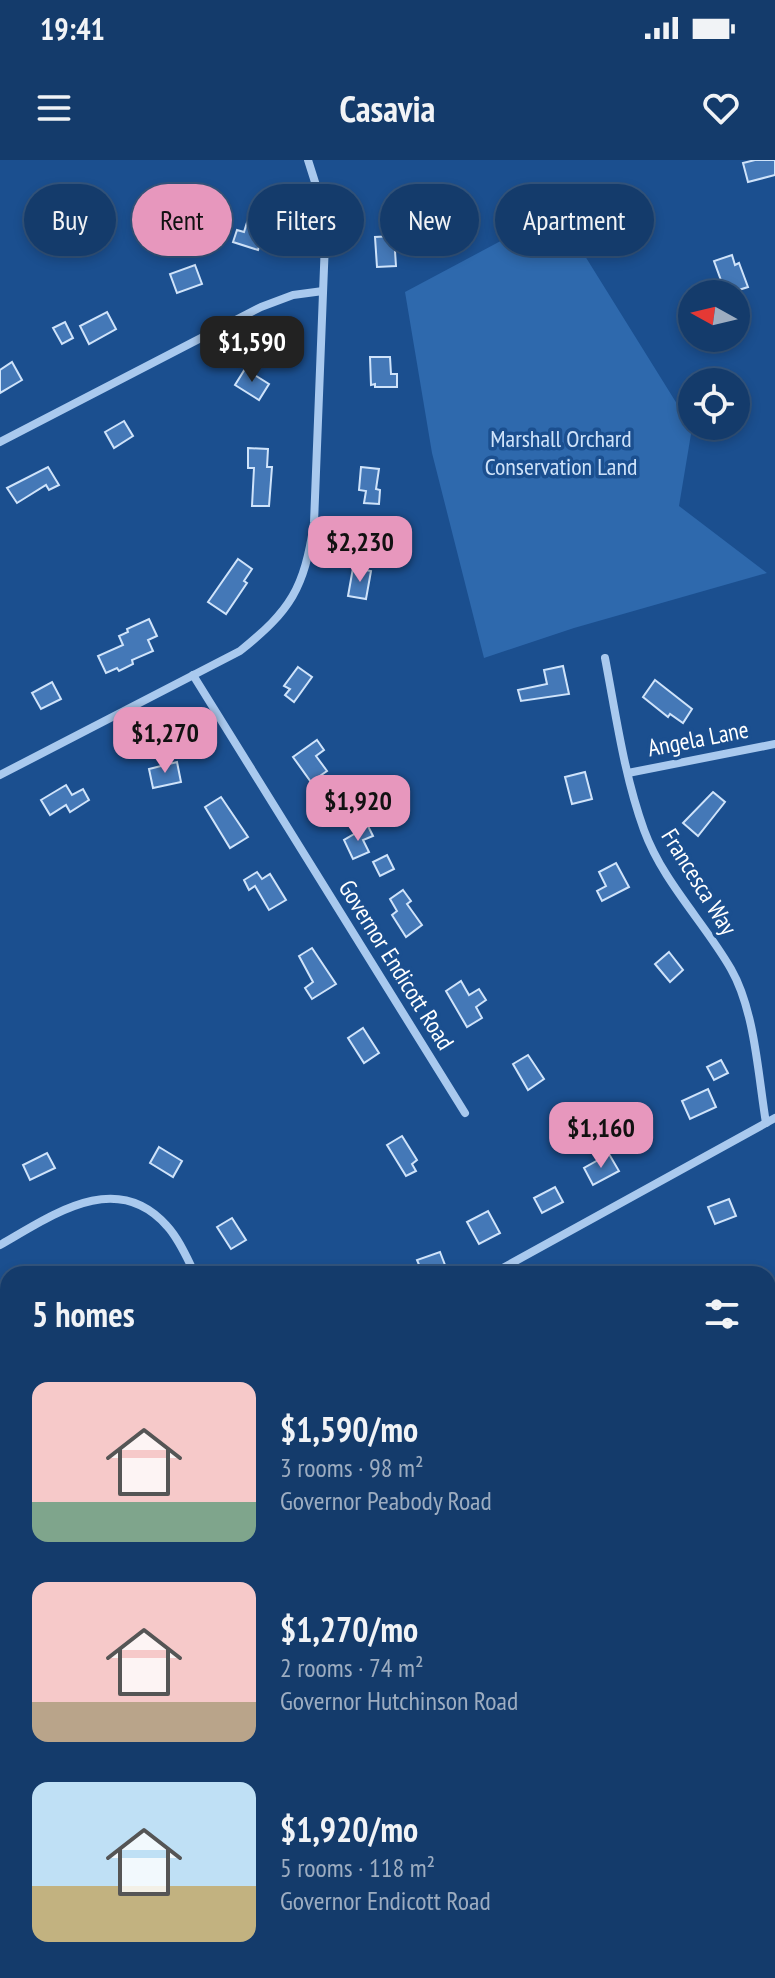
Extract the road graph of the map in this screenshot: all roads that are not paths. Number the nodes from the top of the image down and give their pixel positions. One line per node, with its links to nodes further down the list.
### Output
1 (308, 160): 2 (street)
2 (323, 291): 3 (street); 5 (street)
3 (0, 442)
4 (605, 658): 7 (street, Francesca Way)
5 (193, 675): 8 (street); 9 (street, Governor Endicott Road)
6 (775, 744): 7 (street, Angela Lane)
7 (628, 773): 10 (street, Francesca Way)
8 (0, 775)
9 (465, 1113)
10 (771, 1120): 13 (street)
11 (0, 1245): 12 (street)
12 (191, 1266)
13 (506, 1266)

